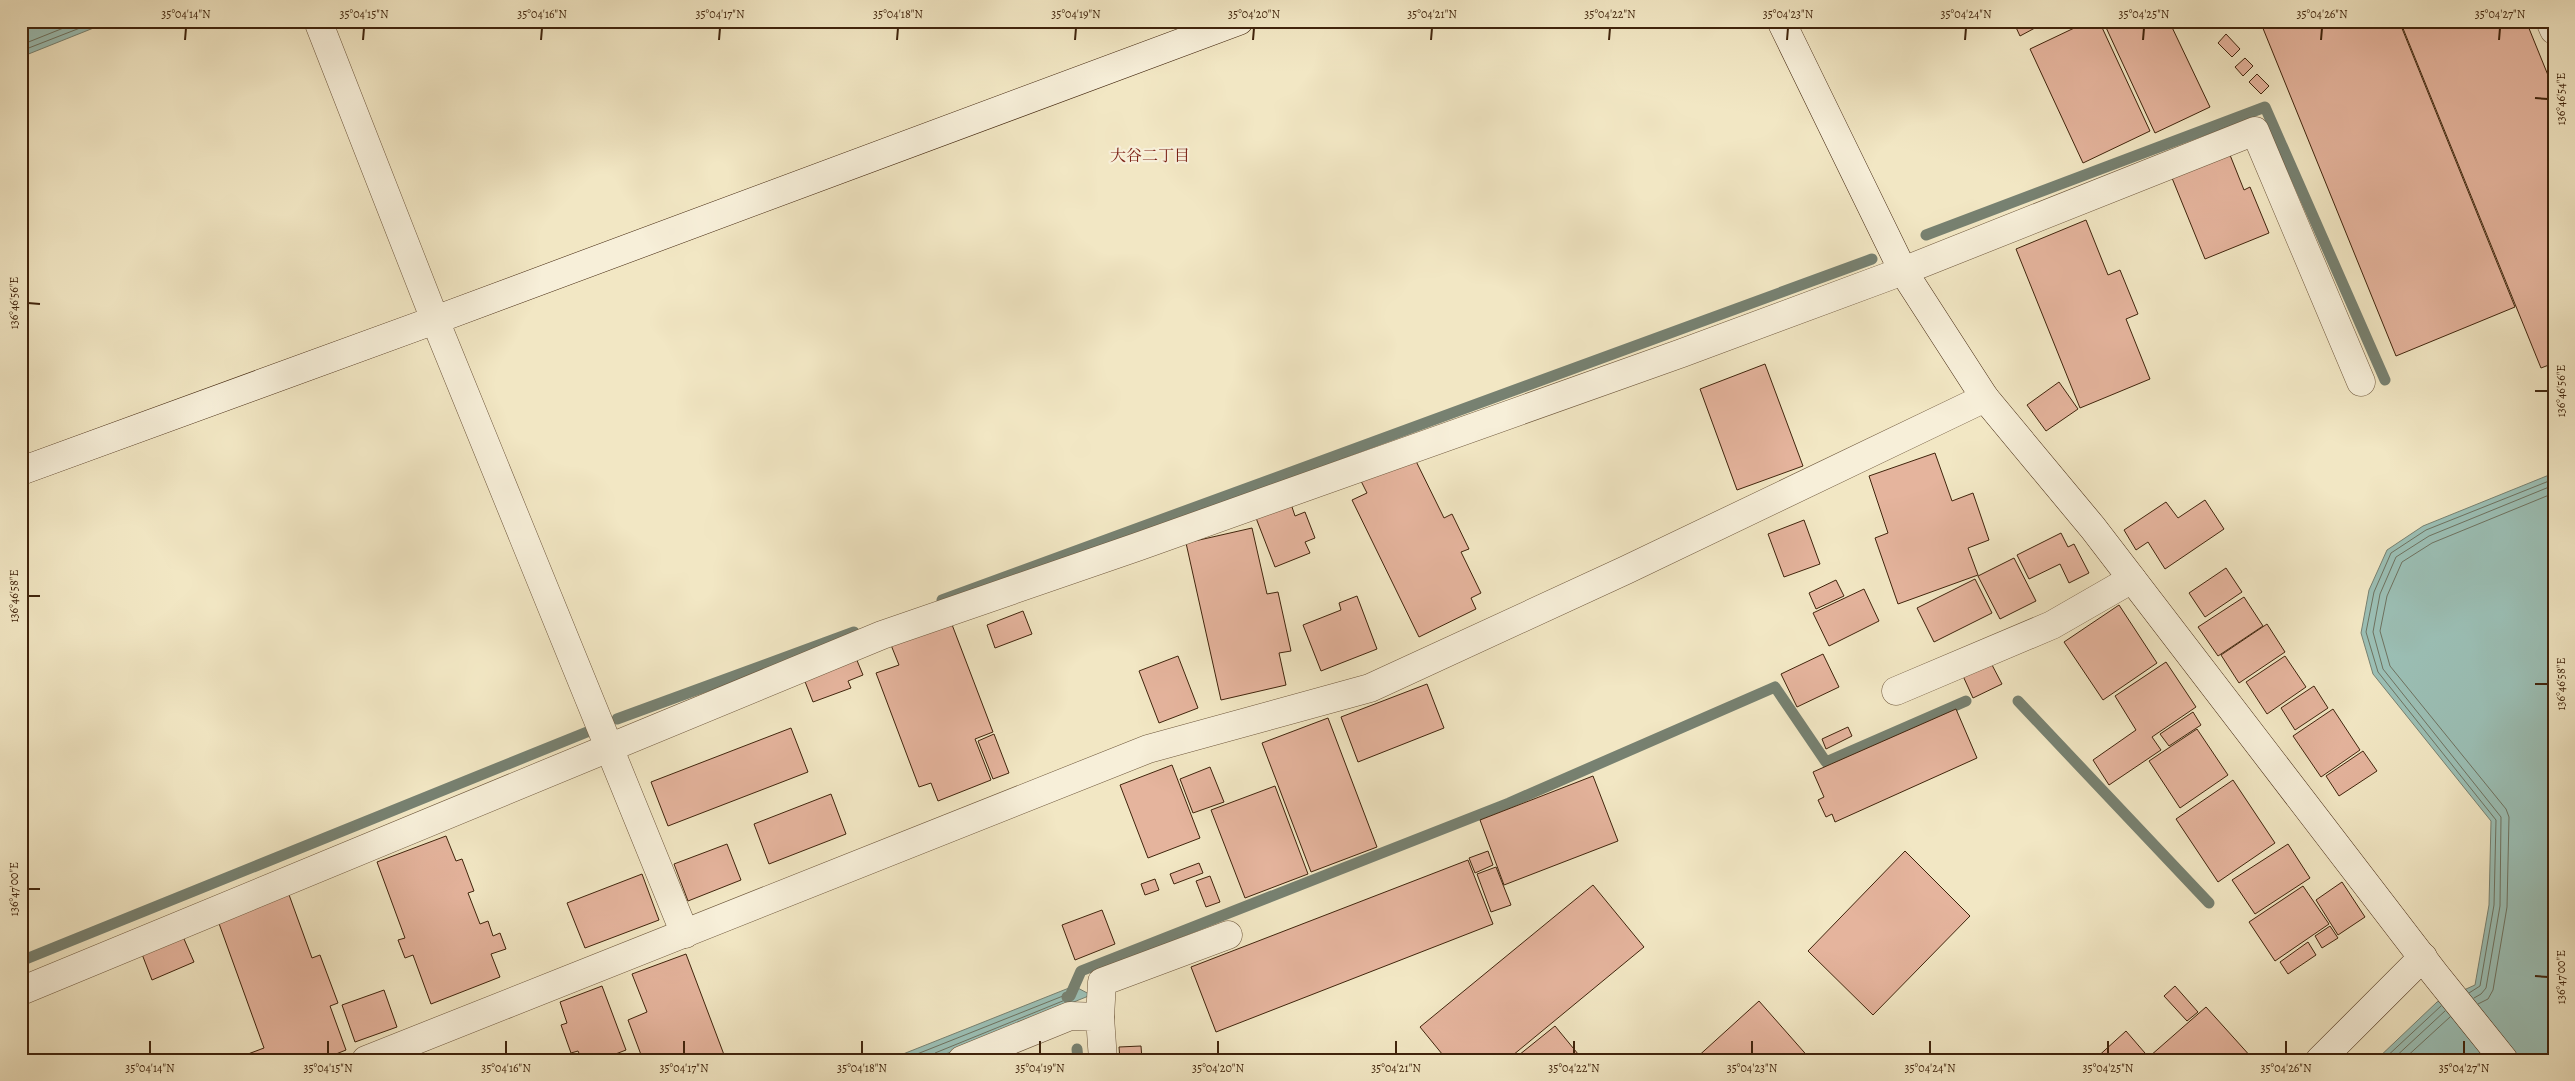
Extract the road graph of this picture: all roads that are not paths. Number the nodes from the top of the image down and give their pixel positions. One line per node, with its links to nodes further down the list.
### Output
1 (318, 21): 7 (street)
2 (1239, 21): 7 (street)
3 (1781, 21): 6 (street)
4 (2550, 21): 5 (street)
5 (2554, 30)
6 (1903, 271): 8 (street); 9 (street); 13 (street)
7 (435, 320): 10 (street); 13 (street)
8 (2361, 382)
9 (1985, 398): 11 (street); 14 (street)
10 (21, 471)
11 (2132, 579): 12 (street); 16 (street)
12 (1896, 691)
13 (610, 746): 14 (street); 17 (street)
14 (685, 934): 19 (street)
15 (1228, 935): 18 (street)
16 (2429, 966): 22 (street); 23 (street)
17 (21, 991)
18 (1100, 1017): 20 (street); 21 (street)
19 (366, 1060)
20 (962, 1060)
21 (1103, 1060)
22 (2320, 1060)
23 (2504, 1060)

